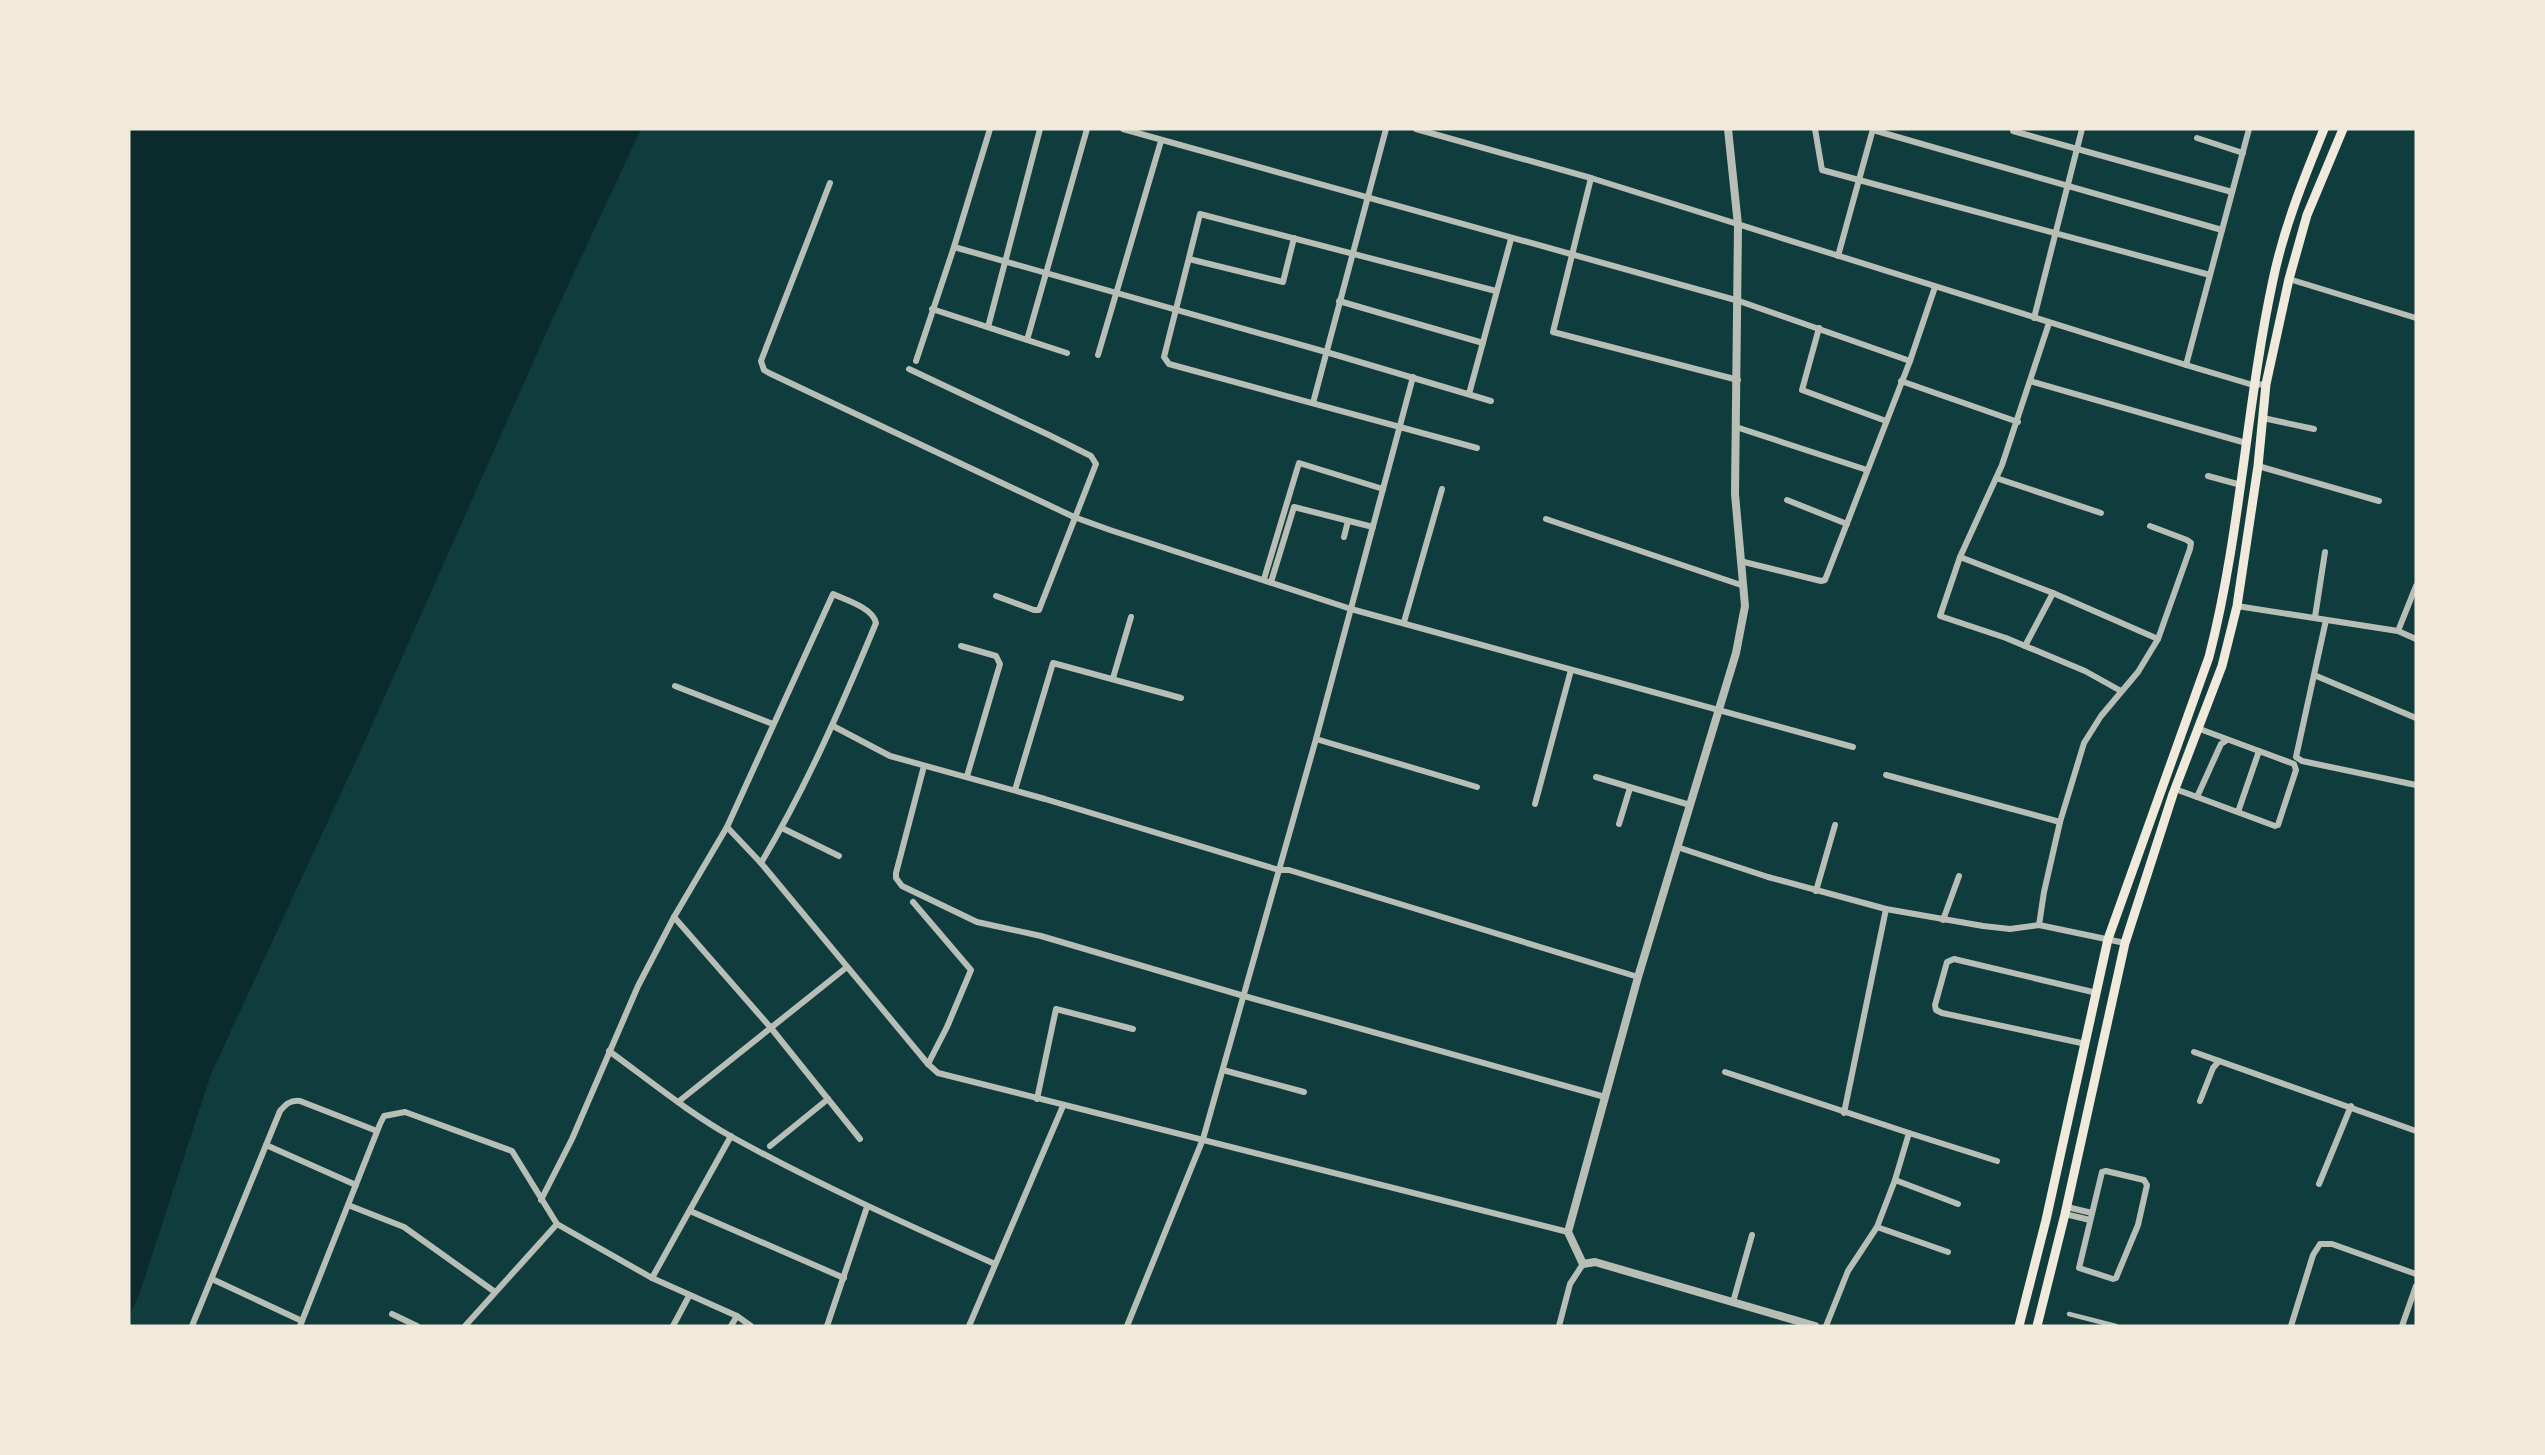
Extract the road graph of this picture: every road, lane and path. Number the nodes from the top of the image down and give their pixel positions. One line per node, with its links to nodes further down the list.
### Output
1 (990, 129): 30 (street)
2 (1040, 129): 35 (street)
3 (1087, 129): 36 (street)
4 (1123, 129): 16 (street)
5 (1386, 129): 24 (street)
6 (1416, 129): 19 (street)
7 (1728, 129): 25 (street)
8 (1815, 129): 20 (street)
9 (2082, 129): 17 (street)
10 (2249, 129): 18 (street)
11 (2324, 129): 65 (main road)
12 (2343, 129): 38 (main road)
13 (1873, 130): 20 (street); 22 (street)
14 (2013, 131): 17 (street)
15 (2197, 138): 18 (street)
16 (1161, 141): 24 (street); 41 (street)
17 (2077, 149): 22 (street); 23 (street)
18 (2243, 153): 23 (street)
19 (1591, 178): 25 (street); 32 (street)
20 (1861, 178): 27 (street); 33 (street)
21 (830, 183): 87 (street)
22 (2068, 185): 26 (street); 27 (street)
23 (2232, 192): 26 (street)
24 (1368, 197): 29 (street); 31 (street)
25 (1738, 225): 33 (street); 43 (street)
26 (2222, 230): 37 (street)
27 (2056, 232): 37 (street); 46 (street)
28 (1294, 238): 31 (street); 34 (street); 34 (street)
29 (1511, 239): 32 (street); 40 (street)
30 (954, 247): 35 (street); 44 (street)
31 (1352, 254): 40 (street); 42 (street)
32 (1572, 255): 43 (street); 61 (street)
33 (1838, 256): 39 (street)
34 (1188, 259): 45 (street)
35 (1006, 261): 36 (street); 49 (street)
36 (1047, 273): 41 (street); 51 (street)
37 (2210, 275): 58 (street)
38 (2289, 279): 47 (street); 64 (main road)
39 (1935, 287): 46 (street); 57 (street)
40 (1496, 291): 52 (street)
41 (1117, 293): 45 (street); 55 (street)
42 (1339, 301): 52 (street); 53 (street)
43 (1739, 301): 50 (street); 61 (street)
44 (932, 309): 49 (street); 56 (street)
45 (1176, 309): 53 (street); 68 (street)
46 (2034, 318): 48 (street)
47 (2416, 318)
48 (2049, 323): 58 (street); 63 (street)
49 (988, 327): 51 (street)
50 (1819, 328): 57 (street); 70 (street)
51 (1027, 340): 54 (street)
52 (1483, 343): 66 (street)
53 (1326, 352): 60 (street); 68 (street)
54 (1067, 353)
55 (1098, 355)
56 (916, 360)
57 (1910, 361): 62 (street)
58 (2186, 365): 65 (street)
59 (909, 369): 87 (street)
60 (1413, 377): 66 (street); 72 (street)
61 (1738, 380): 73 (street)
62 (1901, 381): 70 (street); 71 (street)
63 (2030, 381): 71 (street); 75 (street)
64 (2266, 384): 65 (street); 69 (main road)
65 (2253, 385): 75 (main road)
66 (1469, 394): 67 (street)
67 (1491, 401)
68 (1313, 403): 72 (street)
69 (2263, 418): 74 (street); 77 (main road)
70 (1886, 421): 78 (street)
71 (2018, 422): 80 (street)
72 (1400, 426): 76 (street); 82 (street)
73 (1736, 426): 78 (street); 96 (street)
74 (2314, 429)
75 (2246, 443): 81 (main road)
76 (1477, 448)
77 (2258, 466): 85 (street); 103 (main road)
78 (1868, 470): 90 (street)
79 (2208, 476): 81 (street)
80 (1996, 478): 86 (street); 95 (street)
81 (2241, 485): 158 (main road)
82 (1383, 489): 92 (street); 97 (street)
83 (1442, 489): 108 (street)
84 (1788, 500): 90 (street)
85 (2379, 501)
86 (2101, 513)
87 (1074, 517): 97 (street); 102 (street)
88 (1546, 519): 99 (street)
89 (1348, 521): 92 (street); 93 (street); 98 (street)
90 (1847, 524): 96 (street)
91 (2150, 526): 110 (street)
92 (1373, 527): 104 (street)
93 (1344, 537)
94 (2325, 552): 106 (street)
95 (1960, 556): 101 (street); 113 (street)
96 (1740, 561): 99 (street)
97 (1263, 579): 98 (street)
98 (1271, 582): 104 (street)
99 (1744, 586): 120 (street)
100 (2416, 586): 109 (street)
101 (2054, 593): 110 (street); 113 (street)
102 (996, 596)
103 (2238, 606): 106 (street); 124 (main road)
104 (1351, 609): 108 (street); 125 (street)
105 (1131, 617): 116 (street)
106 (2315, 617): 107 (street)
107 (2326, 620): 109 (street); 115 (street)
108 (1404, 622): 114 (street)
109 (2398, 631): 111 (street)
110 (2158, 639): 118 (street)
111 (2416, 639)
112 (961, 646): 131 (street)
113 (2025, 646): 118 (street)
114 (1571, 670): 120 (street); 139 (street)
115 (2314, 675): 121 (street); 133 (street)
116 (1113, 678): 119 (street); 137 (street)
117 (675, 686): 122 (street)
118 (2121, 691): 142 (street)
119 (1181, 698)
120 (1719, 710): 127 (street); 140 (street)
121 (2416, 718)
122 (773, 724): 123 (street); 145 (street)
123 (833, 726): 129 (street); 146 (street)
124 (2197, 728): 126 (street); 136 (main road)
125 (1316, 740): 134 (street); 150 (street)
126 (2227, 740): 128 (street); 138 (street)
127 (1853, 747)
128 (2259, 751): 141 (street); 141 (street)
129 (924, 766): 131 (street); 163 (street)
130 (1886, 775): 142 (street)
131 (967, 776): 137 (street)
132 (1596, 777): 135 (street)
133 (2416, 785)
134 (1477, 787)
135 (1630, 788): 140 (street); 143 (street)
136 (2175, 789): 138 (street); 159 (main road)
137 (1015, 790): 150 (street)
138 (2197, 797): 141 (street)
139 (1535, 804)
140 (1690, 805): 147 (street)
141 (2238, 812)
142 (2060, 822): 157 (street)
143 (1619, 824)
144 (1835, 825): 152 (street)
145 (728, 827): 149 (street); 155 (street)
146 (782, 828): 148 (street); 149 (street)
147 (1677, 847): 152 (street); 161 (street)
148 (840, 856)
149 (761, 863): 160 (street)
150 (1279, 870): 161 (street); 163 (street)
151 (1959, 876): 156 (street)
152 (1816, 891): 154 (street)
153 (913, 902): 170 (street)
154 (1886, 909): 156 (street); 181 (street)
155 (674, 917): 164 (street); 167 (street)
156 (1943, 920): 157 (street)
157 (2039, 925): 158 (street)
158 (2108, 939): 159 (street); 162 (main road)
159 (2125, 943): 198 (main road)
160 (848, 967): 164 (street); 170 (street)
161 (1638, 977): 174 (street)
162 (2097, 993): 166 (main road); 166 (street)
163 (1244, 996): 171 (street); 174 (street)
164 (771, 1028): 175 (street); 177 (street)
165 (1133, 1029): 176 (street)
166 (2086, 1044): 232 (main road)
167 (609, 1051): 177 (street); 194 (street)
168 (2194, 1052): 169 (street)
169 (2219, 1061): 178 (street); 180 (street)
170 (928, 1064): 176 (street)
171 (1223, 1070): 173 (street); 187 (street)
172 (1725, 1072): 181 (street)
173 (1304, 1092)
174 (1605, 1097): 203 (street)
175 (828, 1099): 186 (street); 189 (street)
176 (1037, 1099): 179 (street)
177 (678, 1101): 185 (street)
178 (2200, 1101)
179 (1063, 1106): 187 (street); 206 (street)
180 (2351, 1106): 183 (street); 192 (street)
181 (1844, 1113): 184 (street)
182 (377, 1131): 188 (street); 193 (street); 194 (street)
183 (2416, 1131)
184 (1910, 1133): 190 (street); 191 (street)
185 (731, 1136): 197 (street); 199 (street)
186 (860, 1139)
187 (1203, 1139): 203 (street); 228 (street)
188 (266, 1145): 193 (street); 211 (street)
189 (770, 1146)
190 (1997, 1161)
191 (1895, 1180): 195 (street); 202 (street)
192 (2319, 1184)
193 (356, 1185): 196 (street)
194 (541, 1200): 201 (street)
195 (1958, 1204)
196 (348, 1205): 213 (street); 219 (street)
197 (867, 1207): 206 (street); 210 (street)
198 (2066, 1210): 200 (street); 233 (main road)
199 (690, 1211): 209 (street); 210 (street)
200 (2091, 1216): 200 (street)
201 (557, 1224): 209 (street); 213 (street)
202 (1877, 1227): 205 (street); 231 (street)
203 (1568, 1233): 207 (street)
204 (1752, 1235): 215 (street)
205 (1948, 1252)
206 (995, 1264): 227 (street)
207 (1583, 1264): 215 (street); 229 (street)
208 (2416, 1274): 235 (street)
209 (652, 1278): 214 (street)
210 (844, 1278): 226 (street)
211 (212, 1279): 219 (street); 220 (street)
212 (2416, 1286): 236 (street)
213 (495, 1292): 222 (street)
214 (689, 1296): 218 (street); 223 (street)
215 (1733, 1302): 230 (street)
216 (392, 1314): 221 (street)
217 (2069, 1314): 234 (street)
218 (737, 1317): 224 (street); 225 (street)
219 (301, 1323)
220 (192, 1326)
221 (417, 1326)
222 (465, 1326)
223 (673, 1326)
224 (731, 1326)
225 (751, 1326)
226 (827, 1326)
227 (969, 1326)
228 (1127, 1326)
229 (1559, 1326)
230 (1813, 1326)
231 (1826, 1326)
232 (2019, 1326)
233 (2037, 1326)
234 (2116, 1326)
235 (2290, 1326)
236 (2402, 1326)

